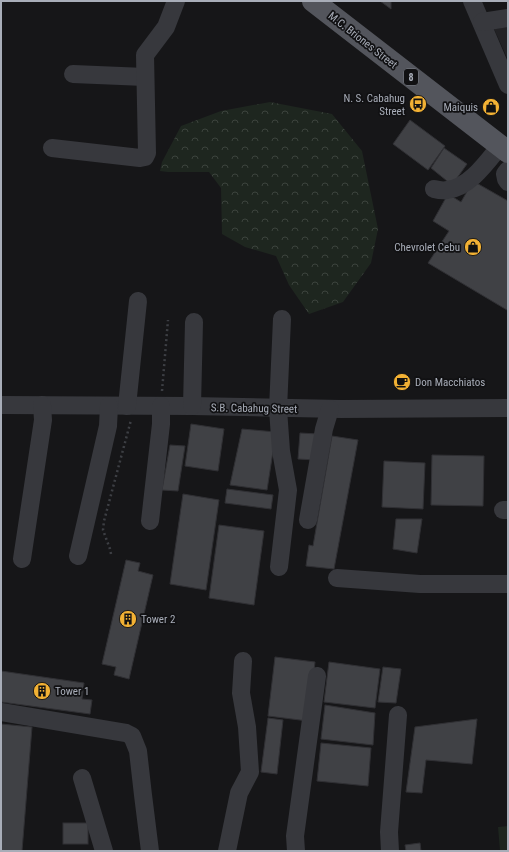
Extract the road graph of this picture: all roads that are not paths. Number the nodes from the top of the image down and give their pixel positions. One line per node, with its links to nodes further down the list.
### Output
1 (176, 1): 7 (street)
2 (313, 1): 10 (main road, M.C. Briones Street / 8)
3 (472, 1): 5 (street)
4 (508, 18): 5 (street)
5 (482, 22): 8 (street)
6 (73, 74): 7 (street)
7 (145, 77): 9 (street)
8 (508, 86)
9 (52, 148)
10 (504, 149): 13 (street)
11 (508, 170): 12 (street)
12 (508, 182)
13 (434, 189)
14 (138, 301): 25 (street)
15 (282, 319): 22 (street)
16 (194, 322): 21 (street)
17 (1, 405): 18 (street, S.B. Cabahug Street)
18 (42, 405): 19 (street, S.B. Cabahug Street); 29 (street)
19 (109, 406): 25 (street, S.B. Cabahug Street); 28 (street)
20 (161, 406): 21 (street, S.B. Cabahug Street); 25 (street, S.B. Cabahug Street); 27 (street)
21 (192, 406): 22 (street, S.B. Cabahug Street)
22 (278, 408): 24 (street, S.B. Cabahug Street); 30 (street)
23 (508, 408): 24 (street, S.B. Cabahug Street)
24 (330, 409): 26 (street)
25 (129, 413)
26 (308, 520)
27 (150, 521)
28 (78, 556)
29 (22, 559)
30 (279, 567)
31 (337, 578): 32 (street)
32 (508, 584)
33 (244, 661): 40 (street)
34 (317, 676): 41 (street)
35 (1, 712): 39 (street)
36 (398, 715): 42 (street)
37 (82, 778): 38 (street)
38 (104, 851)
39 (150, 851)
40 (227, 851)
41 (296, 851)
42 (390, 851)

